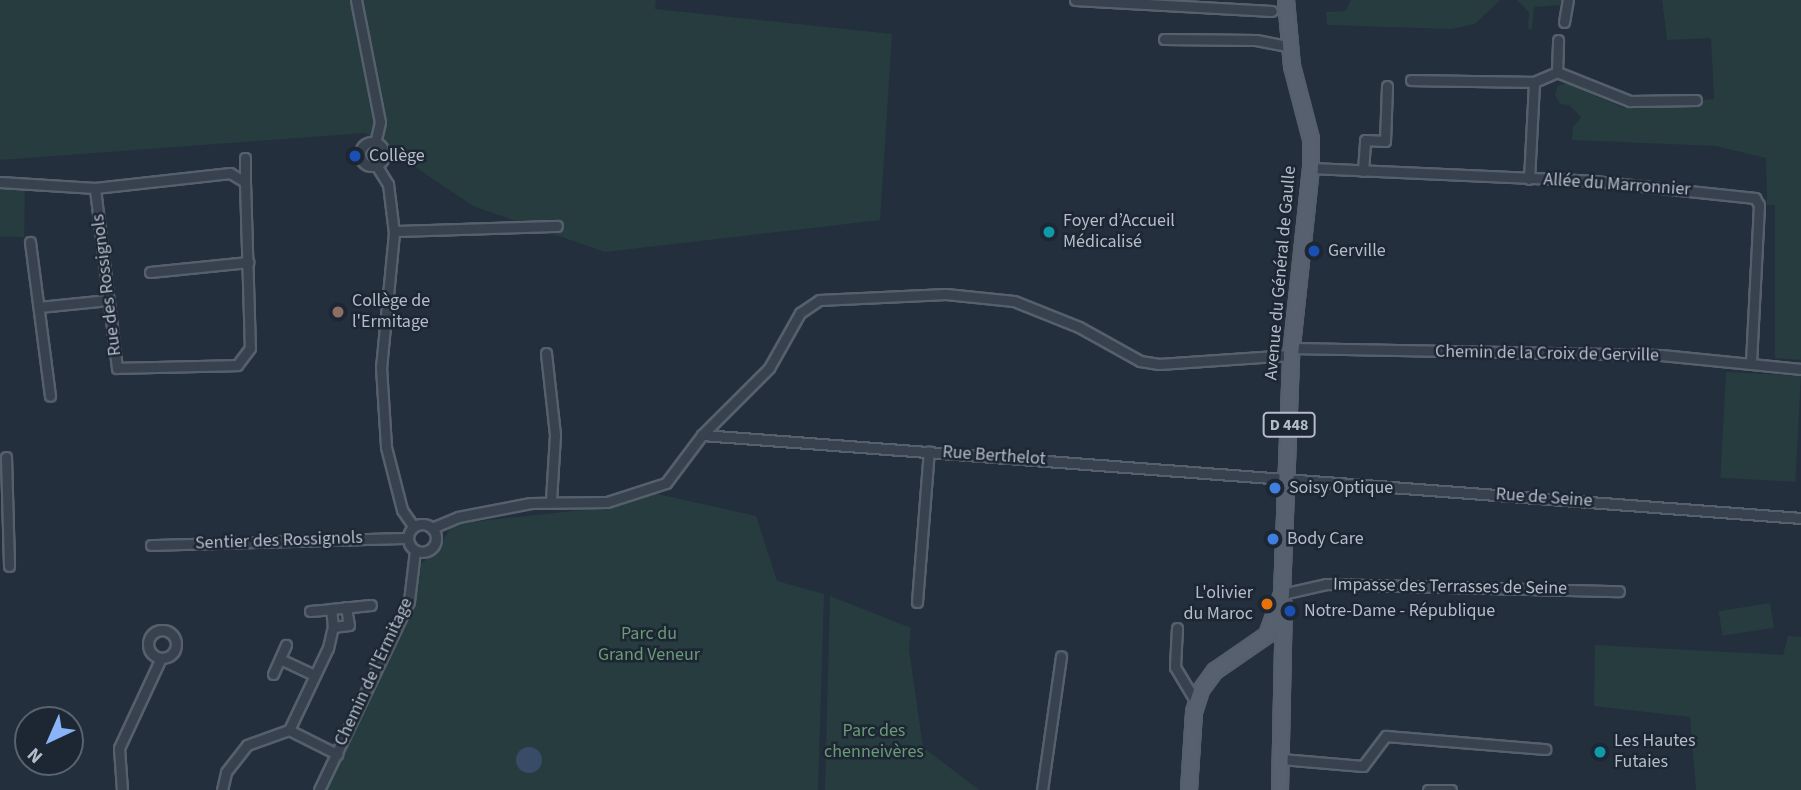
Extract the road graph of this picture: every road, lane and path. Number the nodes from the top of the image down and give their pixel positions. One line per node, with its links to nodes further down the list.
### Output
1 (356, 0): 15 (street)
2 (1075, 0): 5 (street)
3 (1286, 0): 9 (main road, Avenue du Général de Gaulle / D 448)
4 (1568, 0): 6 (street)
5 (1272, 11)
6 (1564, 22)
7 (1164, 39): 9 (street)
8 (1558, 40): 10 (street)
9 (1291, 47): 18 (main road, Avenue du Général de Gaulle / D 448)
10 (1558, 72): 12 (street); 14 (street)
11 (1411, 80): 12 (street)
12 (1534, 82): 20 (street)
13 (1387, 86): 19 (street)
14 (1696, 100)
15 (375, 143): 17 (street); 17 (street)
16 (245, 158): 22 (street, Rue des Rossignols)
17 (376, 165): 25 (street)
18 (1311, 168): 19 (street, Allée du Marronnier); 31 (main road, Avenue du Général de Gaulle / D 448)
19 (1363, 171): 20 (street, Allée du Marronnier)
20 (1529, 179): 33 (street, Allée du Marronnier)
21 (0, 182): 23 (street, Rue des Rossignols)
22 (245, 182): 23 (street, Rue des Rossignols); 27 (street, Rue des Rossignols)
23 (95, 188): 29 (street, Rue des Rossignols)
24 (557, 226): 25 (street)
25 (394, 231): 43 (street)
26 (30, 242): 30 (street)
27 (248, 262): 28 (street); 29 (street, Rue des Rossignols)
28 (150, 272)
29 (109, 300): 30 (street)
30 (38, 307): 35 (street)
31 (1291, 351): 33 (street, Chemin de la Croix de Gerville); 36 (street, Chemin de la Croix de Gerville); 39 (main road, Avenue du Général de Gaulle / D 448)
32 (546, 353): 41 (street)
33 (1751, 364): 34 (street, Chemin de la Croix de Gerville)
34 (1801, 369)
35 (50, 396)
36 (702, 435): 37 (street, Rue Berthelot); 41 (street, Chemin de la Croix de Gerville)
37 (929, 451): 39 (street, Rue Berthelot); 51 (street)
38 (6, 457): 40 (street)
39 (1287, 478): 42 (street, Rue de Seine); 50 (main road, Avenue du Général de Gaulle / D 448)
40 (4, 499): 48 (street)
41 (551, 501): 44 (street, Chemin de la Croix de Gerville)
42 (1801, 518)
43 (412, 526): 44 (street); 45 (street)
44 (432, 528): 47 (street)
45 (408, 538): 46 (street, Sentier des Rossignols); 47 (street)
46 (151, 545)
47 (415, 551): 69 (street, Chemin de l'Ermitage)
48 (9, 566)
49 (1619, 591): 50 (street, Impasse des Terrasses de Seine)
50 (1282, 594): 58 (main road); 59 (main road)
51 (917, 602)
52 (371, 605): 53 (street)
53 (346, 607): 54 (street); 56 (street)
54 (331, 609): 55 (street); 56 (street)
55 (310, 611)
56 (333, 627): 65 (street)
57 (1177, 628): 66 (street)
58 (1267, 635): 59 (main road); 66 (main road)
59 (1283, 638): 70 (main road)
60 (286, 645): 63 (street)
61 (1061, 656): 74 (street)
62 (161, 658): 71 (street)
63 (280, 659): 64 (street); 65 (street)
64 (273, 674)
65 (315, 676): 67 (street)
66 (1196, 702): 75 (main road)
67 (289, 730): 69 (street); 72 (street)
68 (1545, 749): 70 (street)
69 (337, 754): 73 (street, Chemin de l'Ermitage)
70 (1281, 760): 76 (main road)
71 (122, 790)
72 (222, 790)
73 (319, 790)
74 (1042, 790)
75 (1189, 790)
76 (1280, 790)
77 (1428, 790): 78 (street)
78 (1451, 790)

